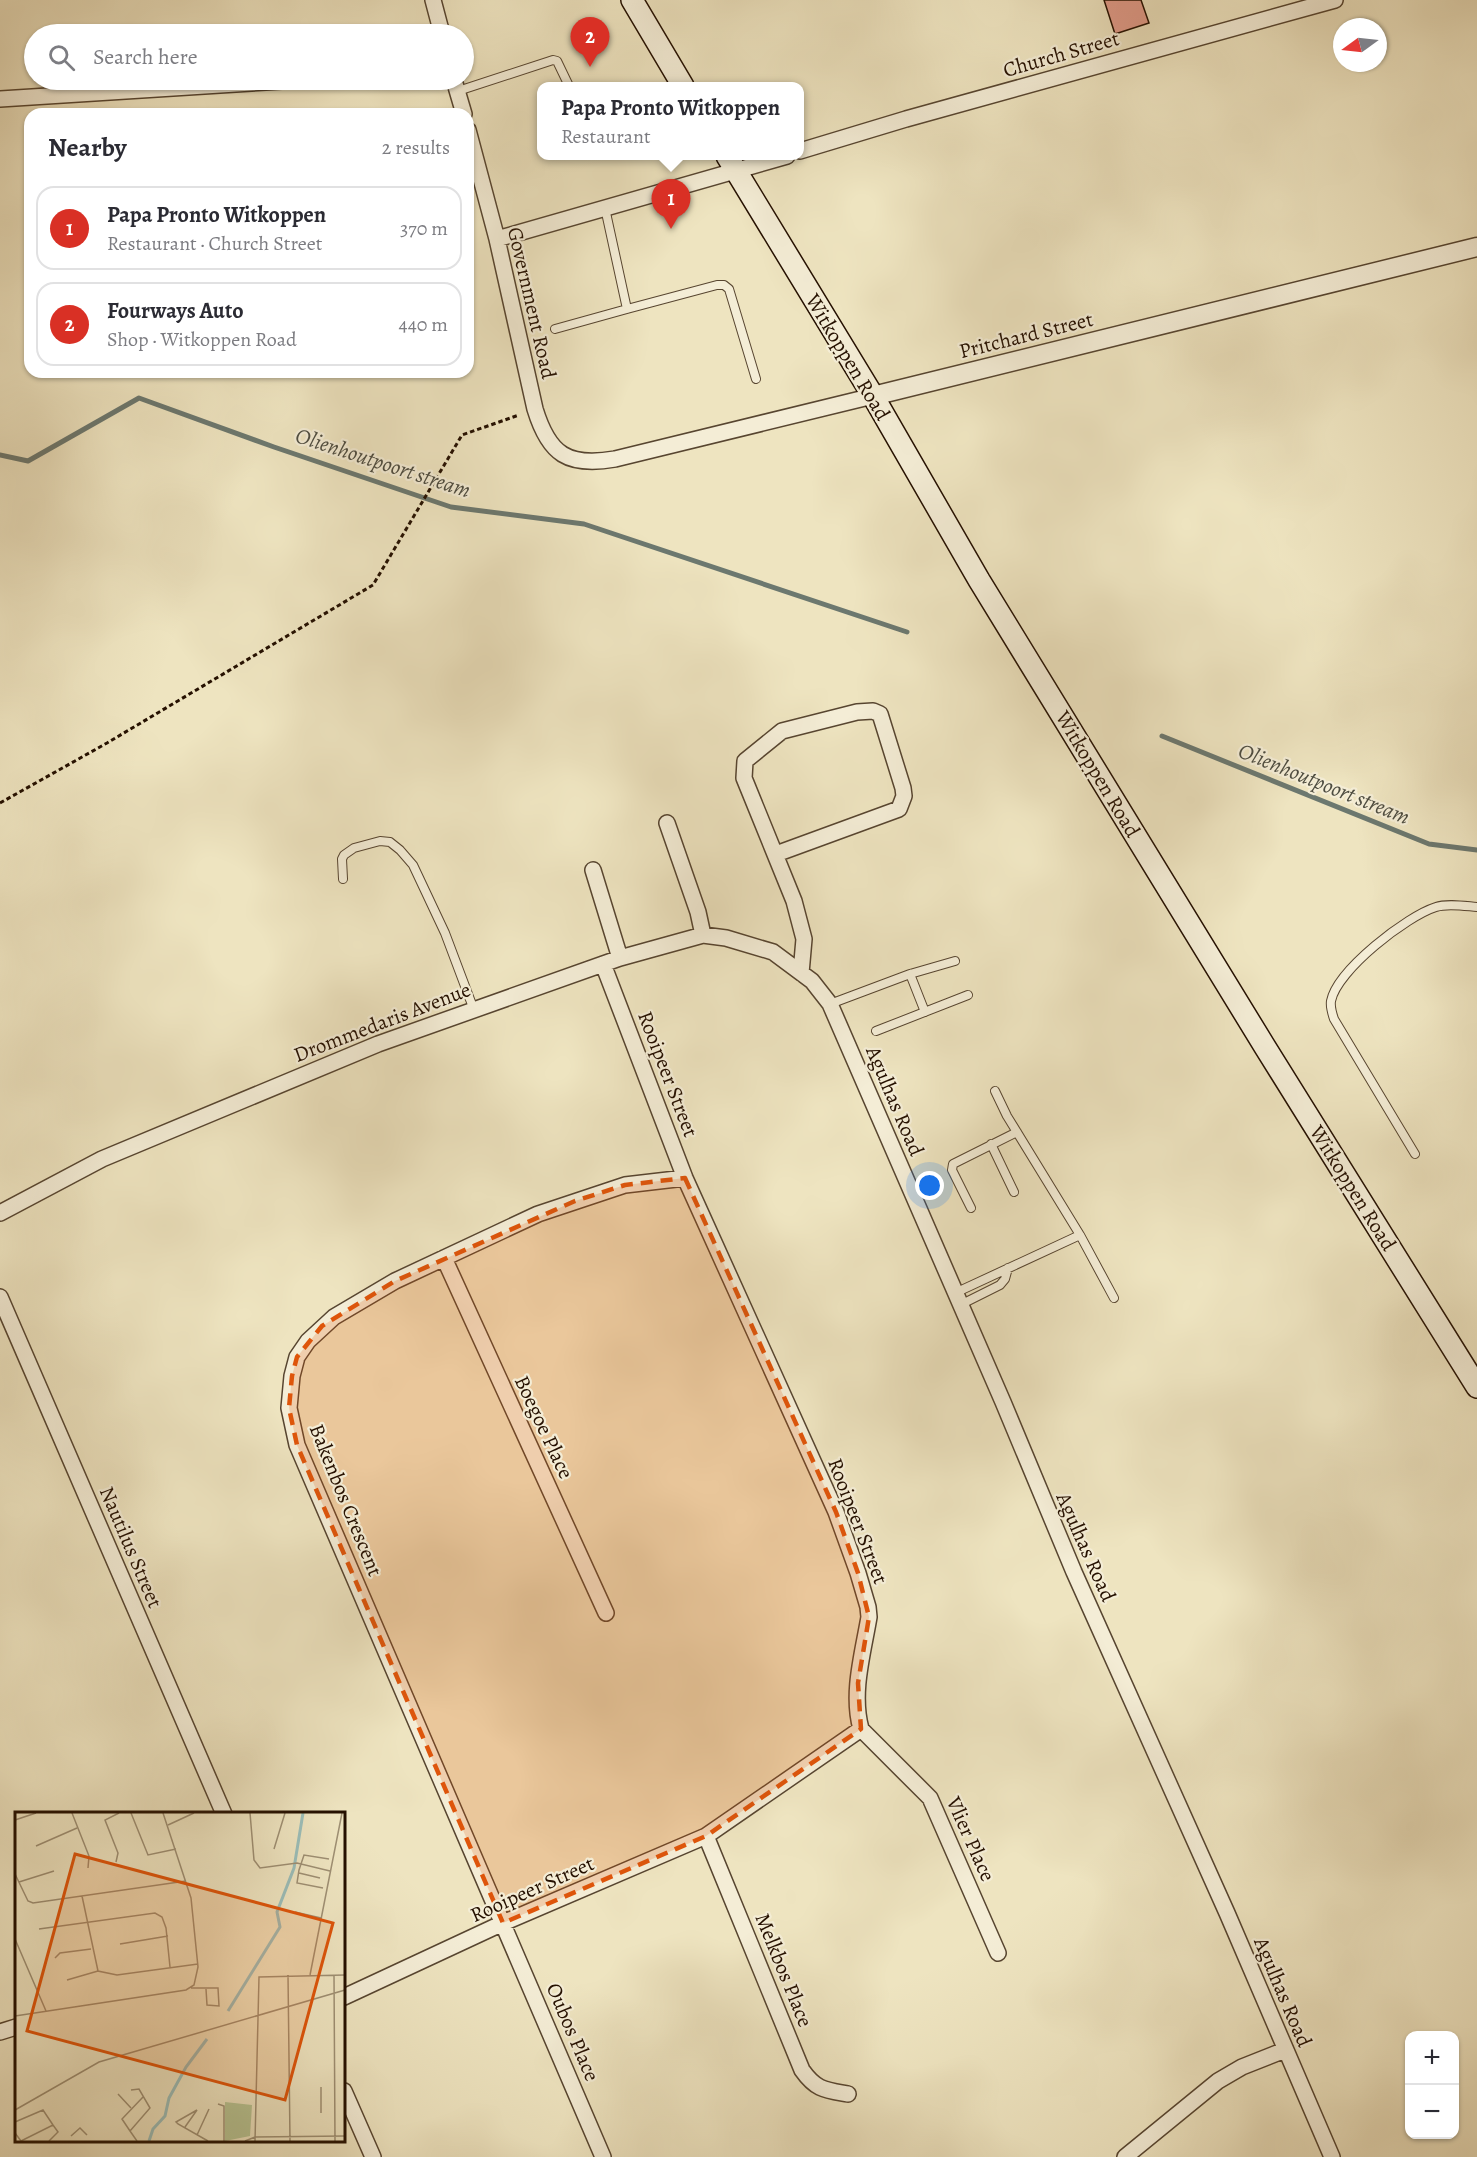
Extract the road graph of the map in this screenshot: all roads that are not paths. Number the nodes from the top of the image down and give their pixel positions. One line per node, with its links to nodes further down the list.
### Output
1 (433, 0): 4 (street)
2 (632, 0): 7 (main road)
3 (1335, 0): 12 (street, Church Street)
4 (439, 24)
5 (474, 80): 6 (lane)
6 (567, 82)
7 (676, 82)
8 (141, 90): 10 (street)
9 (457, 90): 11 (street)
10 (0, 99)
11 (462, 108)
12 (804, 151)
13 (474, 153): 17 (street, Government Road)
14 (756, 160): 15 (street)
15 (732, 163): 16 (street); 22 (main road, Witkoppen Road)
16 (605, 208): 17 (street); 19 (lane)
17 (497, 239): 23 (street, Government Road)
18 (1477, 247): 22 (street, Pritchard Street)
19 (627, 309): 20 (lane); 21 (lane)
20 (555, 329)
21 (756, 379)
22 (873, 396): 23 (street, Pritchard Street); 54 (main road, Witkoppen Road)
23 (586, 463)
24 (667, 824): 29 (street)
25 (776, 854): 25 (street); 33 (street)
26 (593, 870): 30 (street)
27 (343, 879): 37 (lane)
28 (1477, 907): 43 (lane)
29 (703, 935): 30 (street, Drommedaris Avenue); 33 (street, Drommedaris Avenue)
30 (620, 958): 32 (street, Drommedaris Avenue)
31 (955, 962): 34 (lane)
32 (603, 964): 37 (street, Drommedaris Avenue); 44 (street, Rooipeer Street)
33 (796, 968): 36 (street, Agulhas Road)
34 (910, 974): 36 (lane); 38 (lane)
35 (968, 995): 38 (lane)
36 (830, 1004): 53 (street, Agulhas Road)
37 (474, 1010): 47 (street, Drommedaris Avenue)
38 (925, 1012): 39 (lane)
39 (876, 1031)
40 (994, 1091): 41 (lane)
41 (1017, 1132): 42 (lane); 48 (lane)
42 (991, 1144): 45 (lane); 46 (lane)
43 (1415, 1154)
44 (685, 1178): 49 (street, Bakenbos Crescent); 56 (street, Rooipeer Street)
45 (1014, 1192)
46 (971, 1208)
47 (0, 1213)
48 (1080, 1235): 50 (lane); 52 (lane)
49 (444, 1258): 55 (street, Boegoe Place); 59 (street, Bakenbos Crescent)
50 (1008, 1268): 53 (lane); 53 (lane)
51 (0, 1297): 57 (street, Nautilus Street)
52 (1114, 1298)
53 (958, 1299): 64 (street, Agulhas Road)
54 (1474, 1375)
55 (606, 1613)
56 (861, 1730): 58 (street, Rooipeer Street); 60 (street, Vlier Place)
57 (223, 1812)
58 (706, 1836): 59 (street, Rooipeer Street); 66 (street, Melkbos Place)
59 (503, 1923): 61 (street, Rooipeer Street); 68 (street, Oubos Place)
60 (999, 1953)
61 (345, 1997)
62 (15, 2028): 63 (street)
63 (0, 2032)
64 (1285, 2050): 69 (street); 70 (street, Agulhas Road)
65 (345, 2093): 67 (street)
66 (848, 2094)
67 (373, 2157)
68 (603, 2157)
69 (1125, 2157)
70 (1332, 2157)

